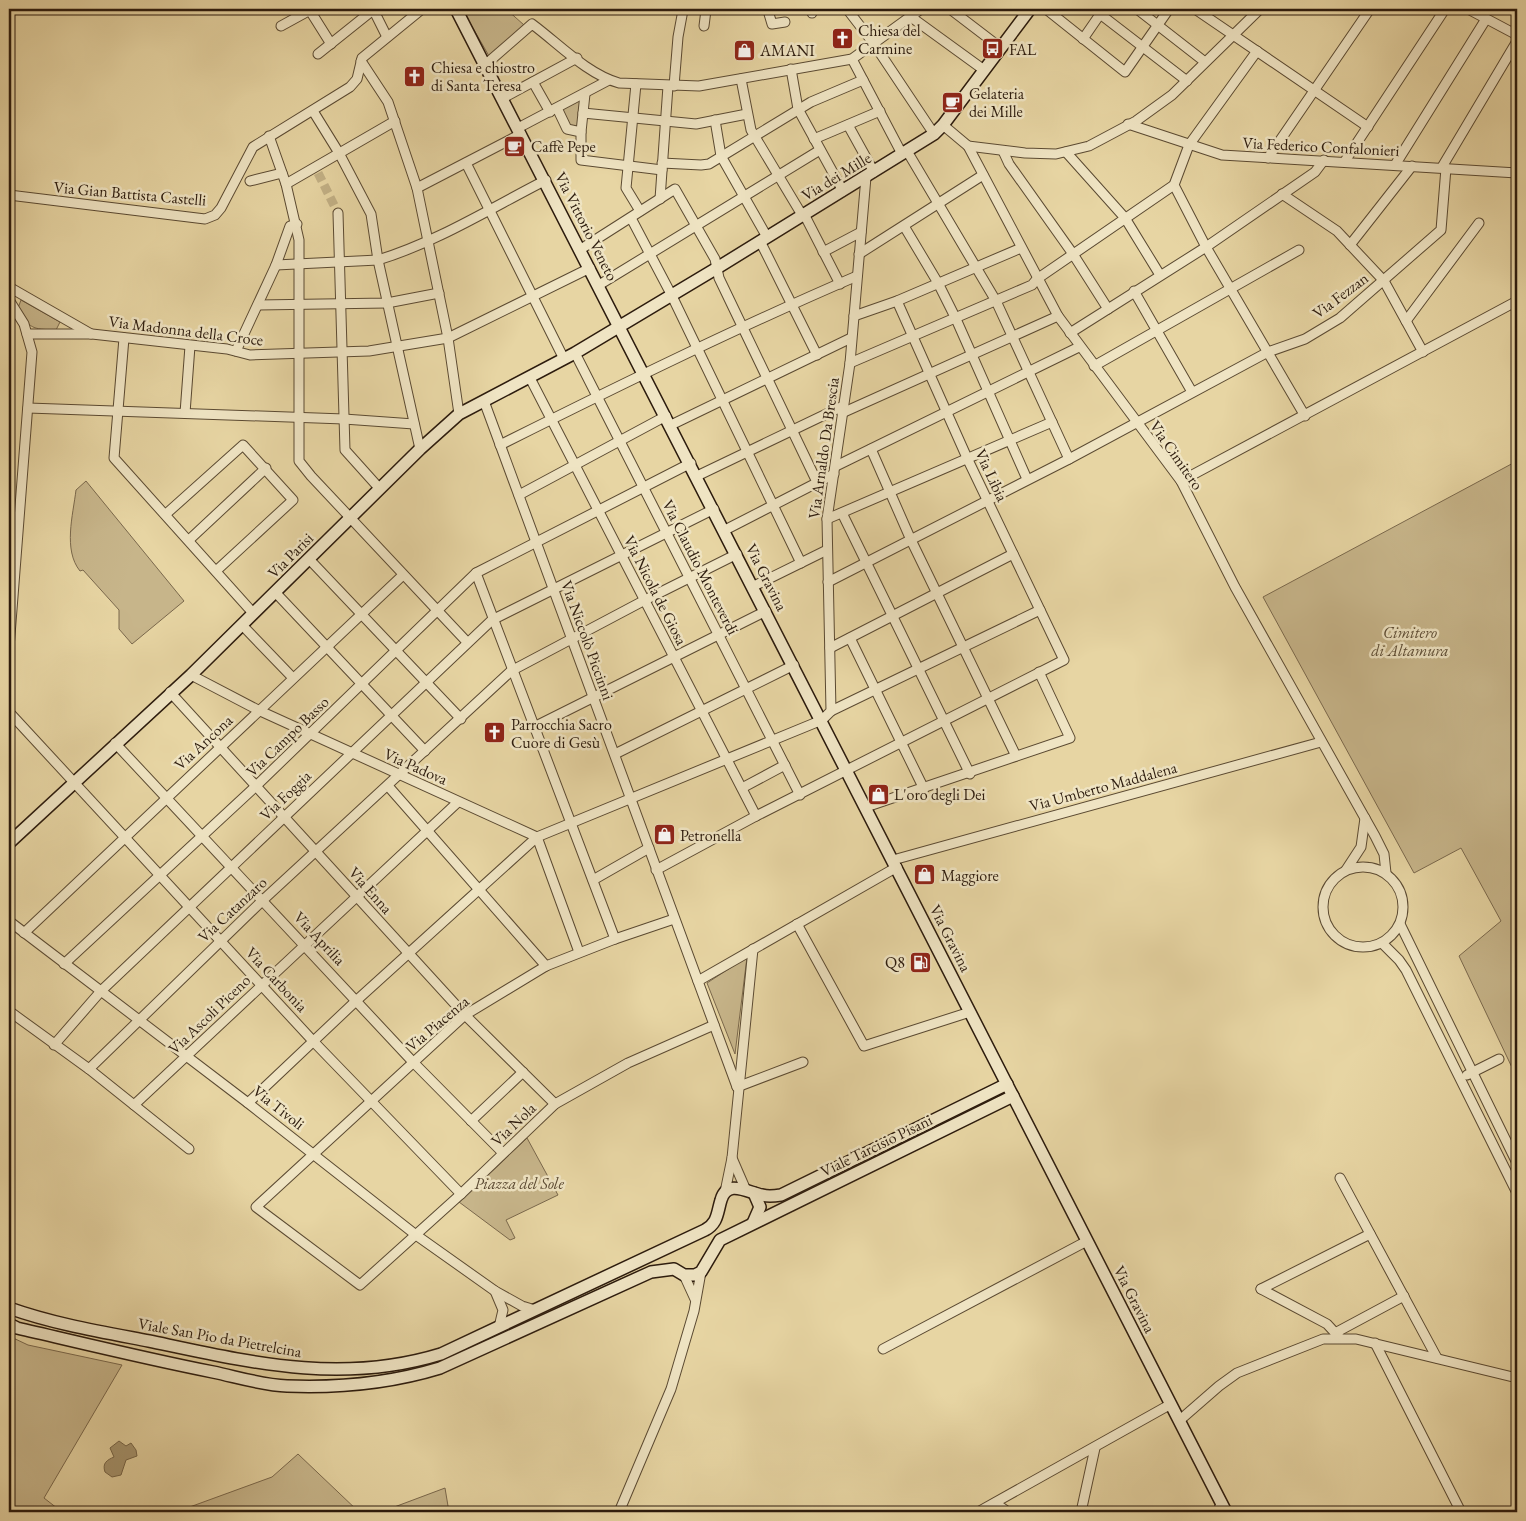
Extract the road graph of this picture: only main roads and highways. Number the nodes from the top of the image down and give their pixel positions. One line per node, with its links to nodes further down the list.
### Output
1 (456, 9): 3 (main road, Via Vittorio Veneto)
2 (1030, 9): 3 (main road, Via dei Mille)
3 (620, 326): 4 (main road, Via Parisi); 5 (main road, Via Gravina)
4 (9, 843)
5 (1007, 1084): 6 (main road, Via Gravina); 7 (main road, Viale Tarcisio Pisani)
6 (1013, 1096): 9 (main road, Viale Tarcisio Pisani); 15 (main road, Via Gravina)
7 (750, 1191): 8 (main road, Viale Tarcisio Pisani); 9 (main road)
8 (725, 1192): 10 (main road, Viale San Pio da Pietrelcina)
9 (753, 1223): 12 (main road, Viale Tarcisio Pisani)
10 (673, 1246): 11 (main road); 13 (main road, Viale San Pio da Pietrelcina)
11 (679, 1272): 12 (main road, Viale San Pio da Pietrelcina); 14 (main road, Viale San Pio da Pietrelcina)
12 (701, 1272)
13 (9, 1308)
14 (9, 1324)
15 (1222, 1509)

